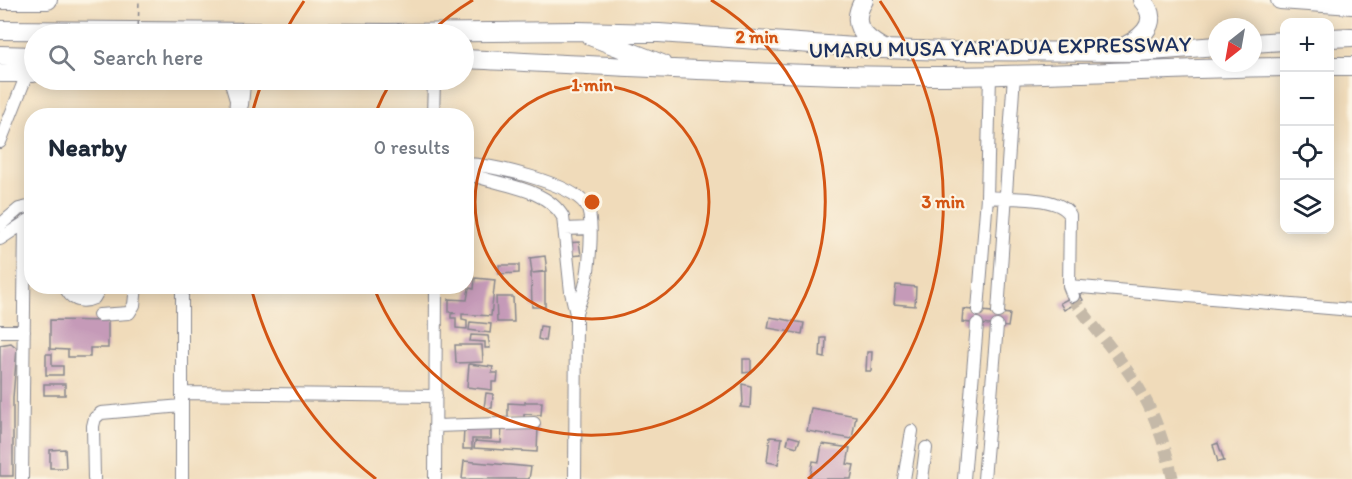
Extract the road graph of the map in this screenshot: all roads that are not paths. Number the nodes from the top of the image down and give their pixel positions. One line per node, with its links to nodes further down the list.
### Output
1 (0, 0): 2 (highway)
2 (48, 0)
3 (864, 0): 16 (highway)
4 (1142, 0): 17 (highway)
5 (1280, 0): 6 (highway)
6 (1352, 5)
7 (0, 30): 8 (highway, UMARU MUSA YAR'ADUA EXPRESSWAY)
8 (24, 30)
9 (577, 31): 10 (highway, UMARU MUSA YAR'ADUA EXPRESSWAY); 16 (highway, UMARU MUSA YAR'ADUA EXPRESSWAY); 26 (highway)
10 (474, 33)
11 (1352, 37): 12 (highway)
12 (1334, 38)
13 (1280, 41): 14 (highway)
14 (1262, 42)
15 (1208, 47): 17 (highway, UMARU MUSA YAR'ADUA EXPRESSWAY)
16 (882, 49): 17 (highway, UMARU MUSA YAR'ADUA EXPRESSWAY)
17 (1112, 52)
18 (0, 55): 19 (highway)
19 (24, 56)
20 (474, 59): 26 (highway, UMARU MUSA YAR'ADUA EXPRESSWAY)
21 (1352, 61): 22 (highway)
22 (1334, 65)
23 (1334, 66): 24 (highway)
24 (1352, 66)
25 (1280, 67): 30 (highway, UMARU MUSA YAR'ADUA EXPRESSWAY)
26 (678, 70): 29 (highway, UMARU MUSA YAR'ADUA EXPRESSWAY)
27 (0, 73): 28 (highway)
28 (24, 73)
29 (990, 75): 30 (highway, UMARU MUSA YAR'ADUA EXPRESSWAY); 41 (street)
30 (1014, 75): 42 (street)
31 (24, 88): 38 (street)
32 (234, 90): 35 (street)
33 (243, 90): 36 (street)
34 (434, 90): 37 (street)
35 (236, 108)
36 (242, 108)
37 (433, 108)
38 (0, 141)
39 (474, 166): 46 (street)
40 (474, 175): 47 (street)
41 (987, 197): 42 (street); 57 (street)
42 (1006, 198): 58 (street); 59 (street)
43 (24, 208): 45 (street)
44 (24, 224): 48 (street)
45 (0, 225)
46 (590, 228): 47 (street); 50 (street)
47 (565, 229): 49 (street)
48 (0, 239)
49 (569, 268): 50 (street); 60 (street)
50 (588, 268): 60 (street)
51 (25, 294): 65 (street)
52 (69, 294): 53 (street)
53 (96, 294)
54 (135, 294): 61 (street)
55 (182, 294): 67 (street)
56 (436, 294): 66 (street)
57 (978, 310)
58 (1352, 310)
59 (998, 312)
60 (576, 314): 76 (street)
61 (99, 315)
62 (977, 324): 79 (street)
63 (997, 326): 80 (street)
64 (0, 331): 65 (street)
65 (24, 331): 72 (street)
66 (436, 396): 67 (street); 69 (street)
67 (182, 399): 73 (street); 74 (street)
68 (534, 423): 69 (street)
69 (435, 426): 75 (street)
70 (912, 431): 77 (street)
71 (926, 448): 78 (street)
72 (22, 479)
73 (94, 479)
74 (182, 479)
75 (435, 479)
76 (575, 479)
77 (904, 479)
78 (922, 479)
79 (964, 479)
80 (984, 479)

